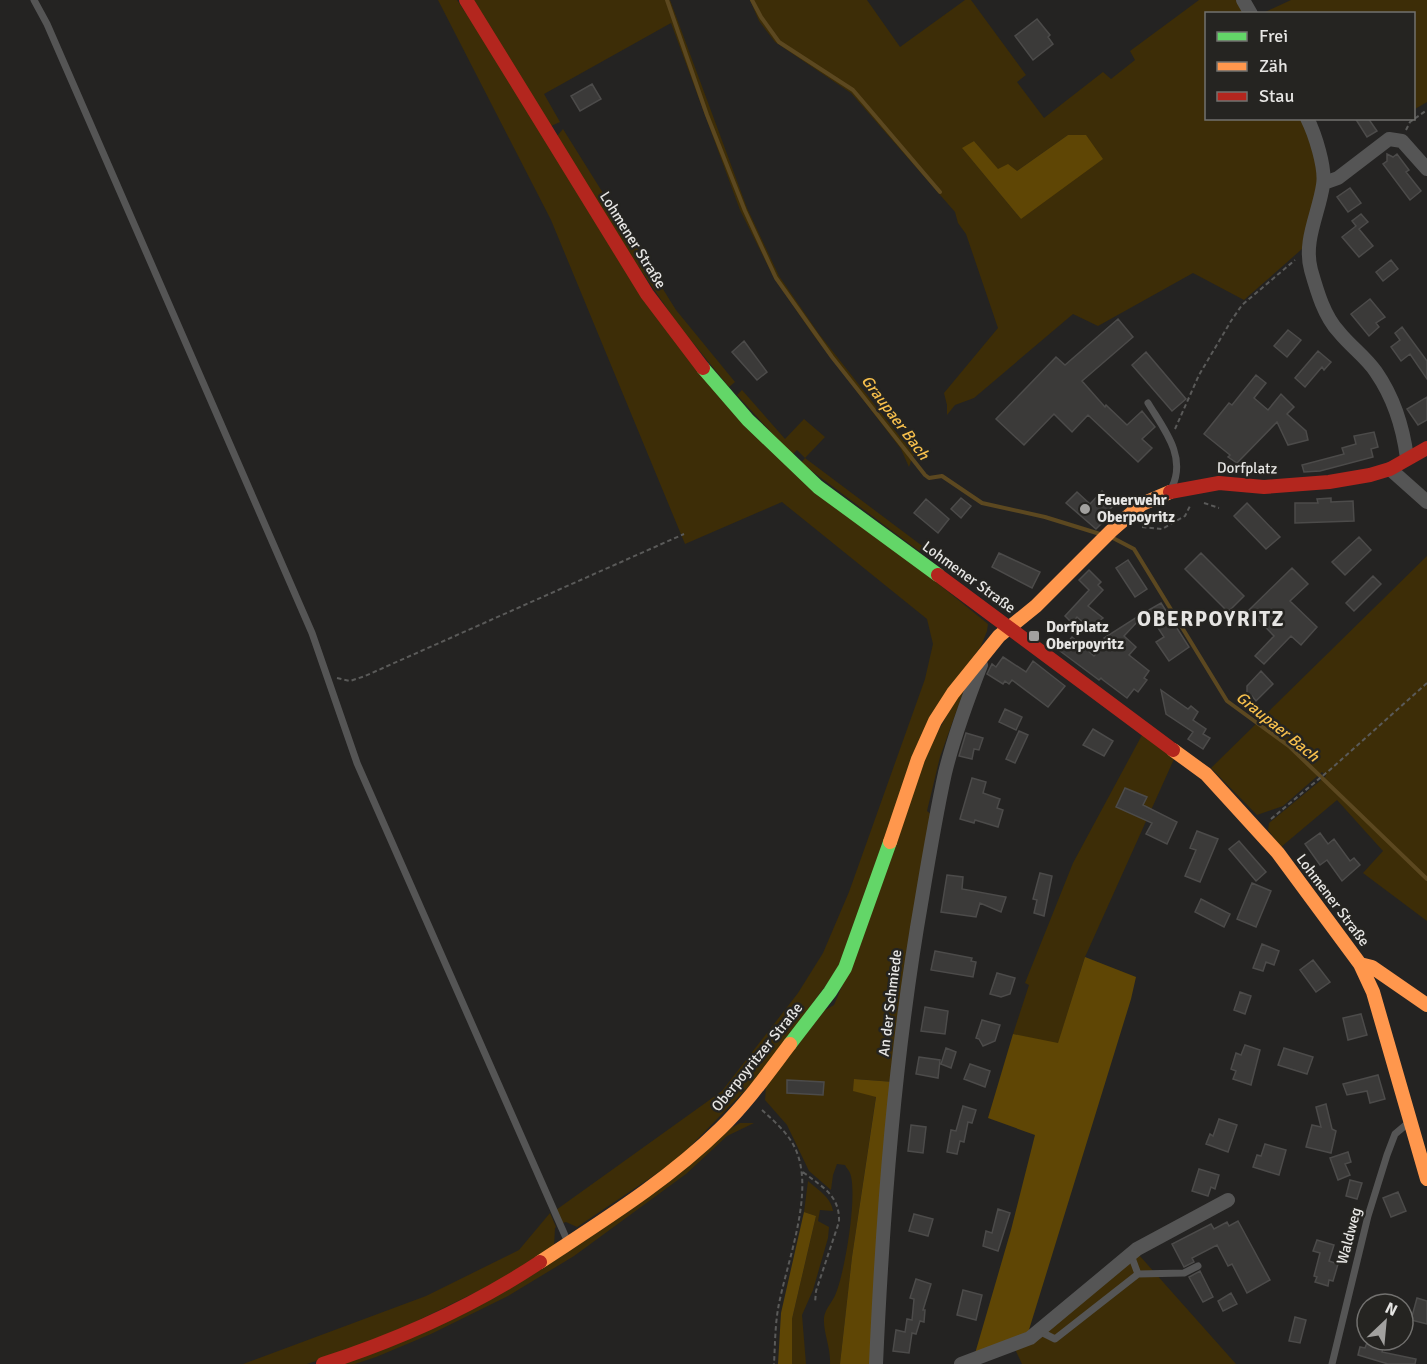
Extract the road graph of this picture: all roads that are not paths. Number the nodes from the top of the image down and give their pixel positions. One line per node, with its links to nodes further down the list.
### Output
1 (34, 0): 19 (lane)
2 (466, 0): 12 (street, Lohmener Straße)
3 (1308, 120): 5 (street)
4 (1427, 170): 5 (street)
5 (1324, 183): 8 (street)
6 (1148, 403): 10 (lane)
7 (1427, 448): 8 (street, Dorfplatz)
8 (1407, 458): 9 (street, Dorfplatz)
9 (1390, 469): 10 (street, Dorfplatz); 11 (street)
10 (1170, 492): 12 (street, Dorfplatz)
11 (1427, 502)
12 (1011, 627): 13 (street, Oberpoyritzer Straße); 14 (street, Lohmener Straße)
13 (985, 655): 19 (street, Oberpoyritzer Straße); 25 (street, An der Schmiede)
14 (1360, 964): 15 (street); 16 (street, Lohmener Straße)
15 (1427, 1005)
16 (1409, 1122): 17 (street, Lohmener Straße); 27 (lane, Waldweg)
17 (1427, 1179)
18 (1228, 1200): 20 (street)
19 (569, 1243): 24 (street, Oberpoyritzer Straße)
20 (1131, 1254): 22 (lane); 23 (street)
21 (1198, 1266): 22 (lane)
22 (1138, 1274): 23 (lane)
23 (1039, 1331): 26 (street)
24 (323, 1364)
25 (876, 1364)
26 (961, 1364)
27 (1332, 1364)

